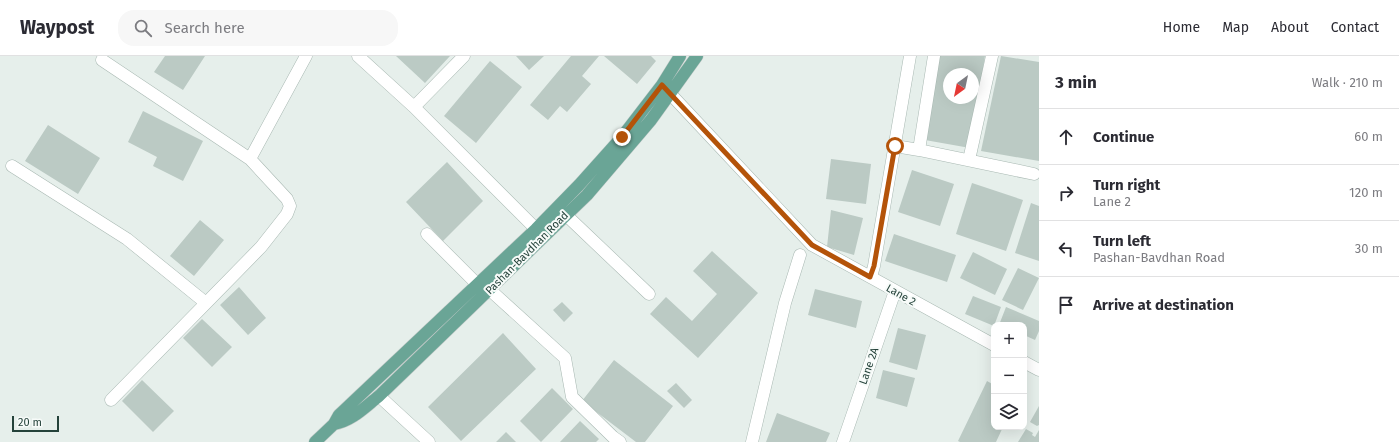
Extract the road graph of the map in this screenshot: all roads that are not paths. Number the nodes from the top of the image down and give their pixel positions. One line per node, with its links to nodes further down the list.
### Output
1 (306, 56): 15 (street)
2 (358, 56): 12 (street)
3 (464, 56): 12 (street)
4 (680, 56): 10 (main road, Pashan-Bavdhan Road)
5 (697, 56): 11 (main road, Pashan-Bavdhan Road)
6 (910, 56): 13 (street)
7 (934, 56): 14 (street)
8 (992, 56): 16 (street)
9 (102, 60): 15 (street)
10 (662, 85): 11 (street, Lane 2); 20 (main road, Pashan-Bavdhan Road)
11 (671, 94): 19 (main road, Pashan-Bavdhan Road); 23 (street, Lane 2)
12 (414, 107): 20 (street)
13 (895, 146): 14 (street); 23 (street)
14 (919, 150): 16 (street)
15 (250, 158): 28 (street)
16 (969, 160): 18 (street)
17 (12, 166): 28 (street)
18 (1034, 174)
19 (566, 215): 25 (main road, Pashan-Bavdhan Road); 27 (street)
20 (536, 229): 24 (main road, Pashan-Bavdhan Road)
21 (427, 234): 24 (street)
22 (800, 255): 38 (street)
23 (870, 277): 26 (street, Lane 2)
24 (477, 284): 34 (main road, Pashan-Bavdhan Road)
25 (490, 290): 32 (main road, Pashan-Bavdhan Road); 35 (street)
26 (895, 291): 29 (street, Lane 2); 39 (street, Lane 2A)
27 (649, 294)
28 (206, 303): 33 (street)
29 (991, 343)
30 (1027, 364): 31 (street)
31 (1039, 370)
32 (379, 396): 34 (main road, Pashan-Bavdhan Road); 37 (street)
33 (111, 400)
34 (334, 424): 36 (main road, Pashan-Bavdhan Road)
35 (614, 440)
36 (315, 442)
37 (429, 442)
38 (752, 442)
39 (843, 442)

